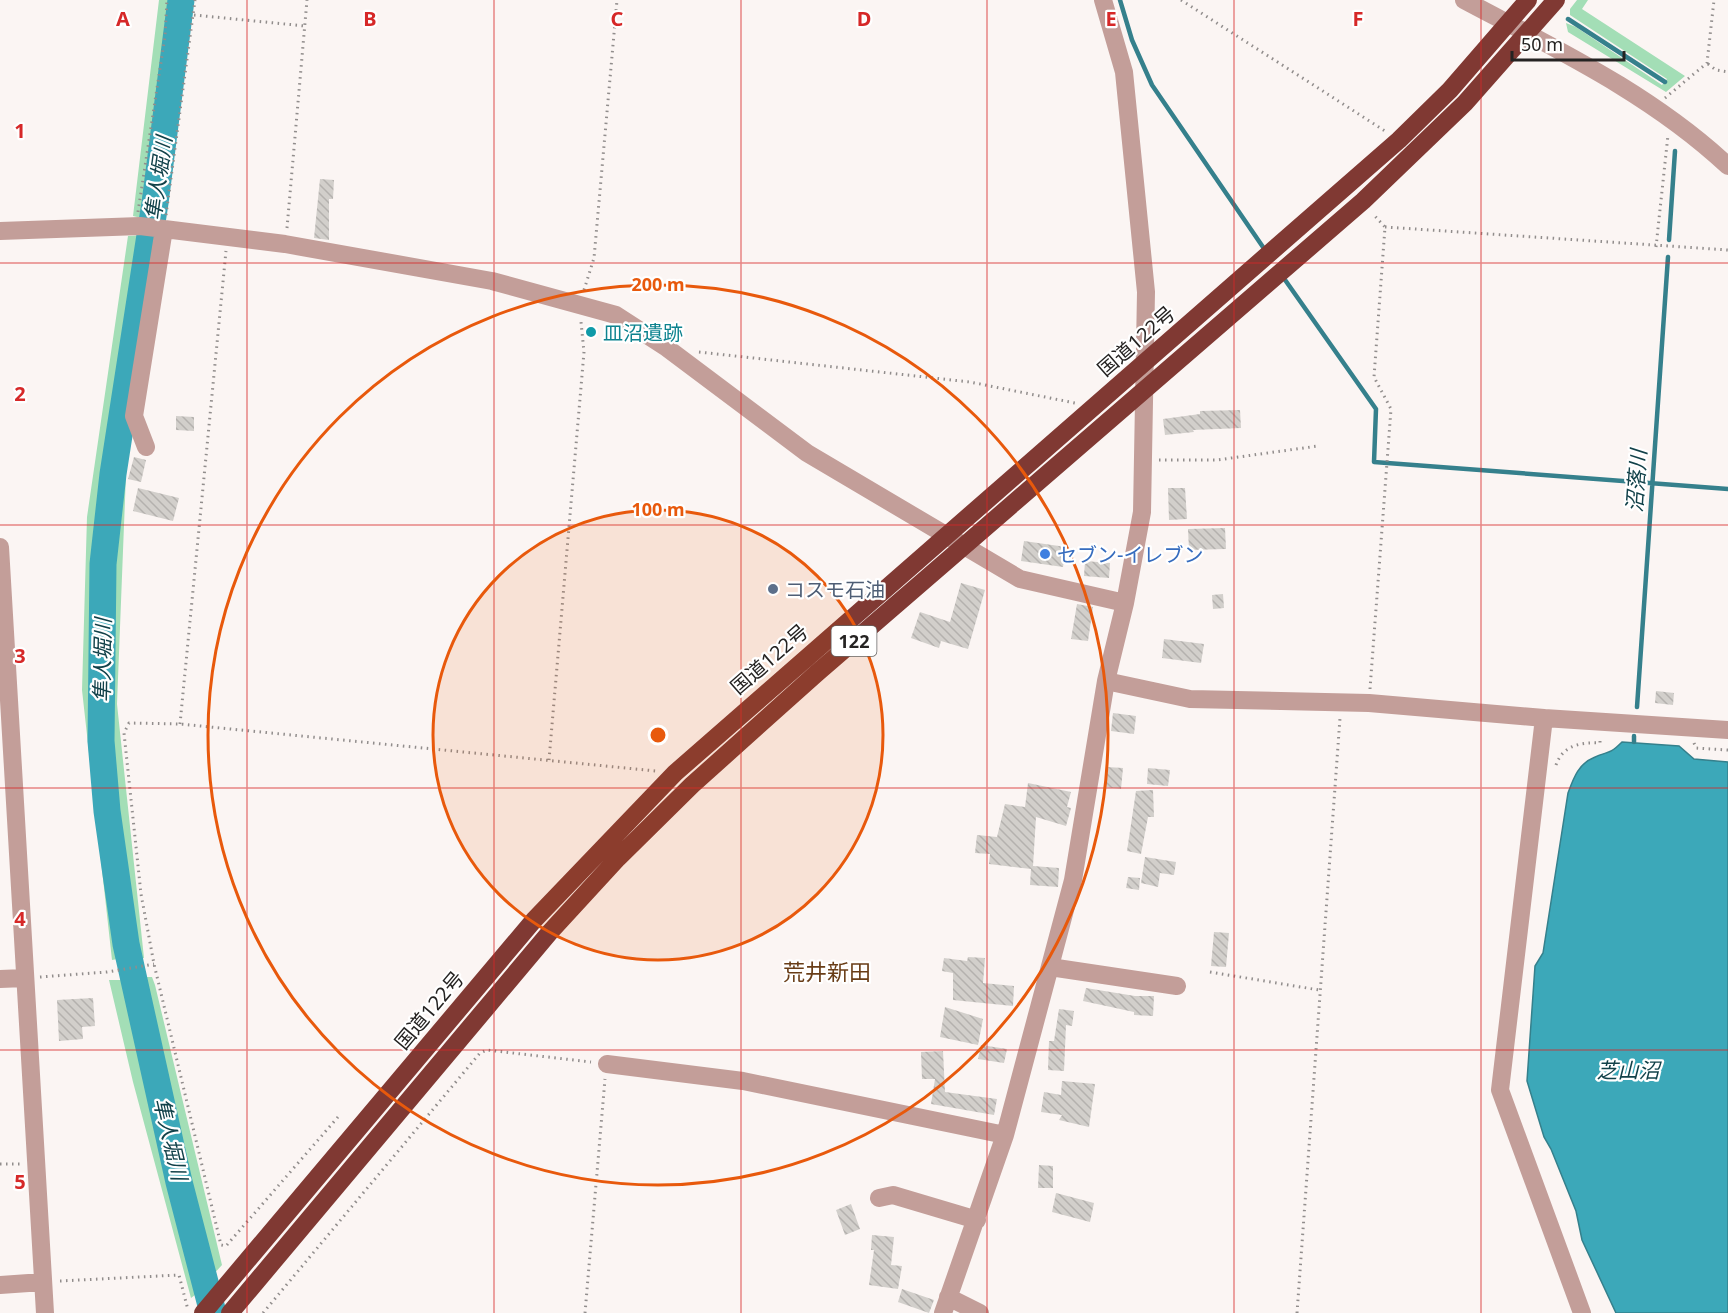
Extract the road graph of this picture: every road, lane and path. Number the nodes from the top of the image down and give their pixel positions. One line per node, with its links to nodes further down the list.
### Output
1 (167, 0): 22 (path)
2 (195, 0): 11 (path)
3 (307, 0): 13 (path)
4 (617, 0): 30 (path)
5 (1103, 0): 32 (street)
6 (1181, 0): 19 (path)
7 (1464, 0): 12 (street)
8 (1528, 0): 12 (highway, 国道122号 / 122)
9 (1556, 0): 14 (highway, 122)
10 (1714, 0): 15 (path)
11 (194, 15): 13 (path); 24 (path)
12 (1509, 24): 14 (street); 19 (highway, 国道122号 / 122)
13 (305, 26): 27 (path)
14 (1527, 34): 17 (street); 21 (highway, 122)
15 (1707, 63): 16 (path); 17 (path)
16 (1728, 72)
17 (1656, 108): 18 (street)
18 (1674, 120): 20 (street); 28 (path)
19 (1399, 140): 32 (highway, 国道122号 / 122)
20 (1728, 166)
21 (1363, 201): 23 (path); 33 (highway, 122)
22 (138, 226): 24 (street); 25 (street)
23 (1385, 228): 28 (path); 43 (path)
24 (164, 229): 26 (street); 36 (street)
25 (0, 231)
26 (227, 237): 27 (street); 46 (path)
27 (285, 244): 30 (street)
28 (1656, 247): 29 (path)
29 (1728, 250)
30 (579, 305): 31 (street); 51 (path)
31 (667, 348): 34 (path); 38 (street)
32 (1147, 361): 33 (street); 34 (highway, 国道122号 / 122)
33 (1146, 388): 37 (street); 40 (highway, 122)
34 (1091, 409): 38 (highway, 国道122号 / 122)
35 (1318, 446): 37 (path)
36 (146, 447)
37 (1144, 460): 41 (street)
38 (945, 535): 40 (street); 52 (highway, 国道122号 / 122)
39 (0, 547): 57 (street)
40 (965, 547): 41 (street); 71 (highway, 122)
41 (1125, 603): 42 (street)
42 (1106, 681): 44 (street); 55 (street)
43 (1369, 703): 44 (street); 45 (street)
44 (1341, 704): 60 (path)
45 (1544, 718): 48 (street); 79 (street)
46 (180, 724): 51 (path); 54 (path)
47 (1601, 730): 53 (path)
48 (1728, 730)
49 (1693, 737): 50 (path)
50 (1728, 750)
51 (549, 760): 52 (path)
52 (675, 772): 74 (highway, 国道122号 / 122)
53 (1555, 775)
54 (154, 964): 57 (path); 62 (path)
55 (1050, 968): 59 (street); 63 (street)
56 (1210, 972): 60 (path)
57 (25, 978): 58 (street); 64 (street)
58 (0, 979)
59 (1177, 986)
60 (1319, 990): 78 (path)
61 (607, 1064): 63 (street); 75 (path); 76 (path)
62 (338, 1117)
63 (1005, 1135): 67 (street)
64 (35, 1163): 65 (path); 68 (street)
65 (0, 1164)
66 (879, 1198): 67 (street)
67 (977, 1220): 70 (street)
68 (43, 1282): 69 (street); 72 (street); 73 (path)
69 (0, 1285)
70 (945, 1305): 77 (street)
71 (234, 1309)
72 (45, 1313)
73 (189, 1313)
74 (202, 1313)
75 (263, 1313)
76 (585, 1313)
77 (980, 1313)
78 (1297, 1313)
79 (1582, 1313)

